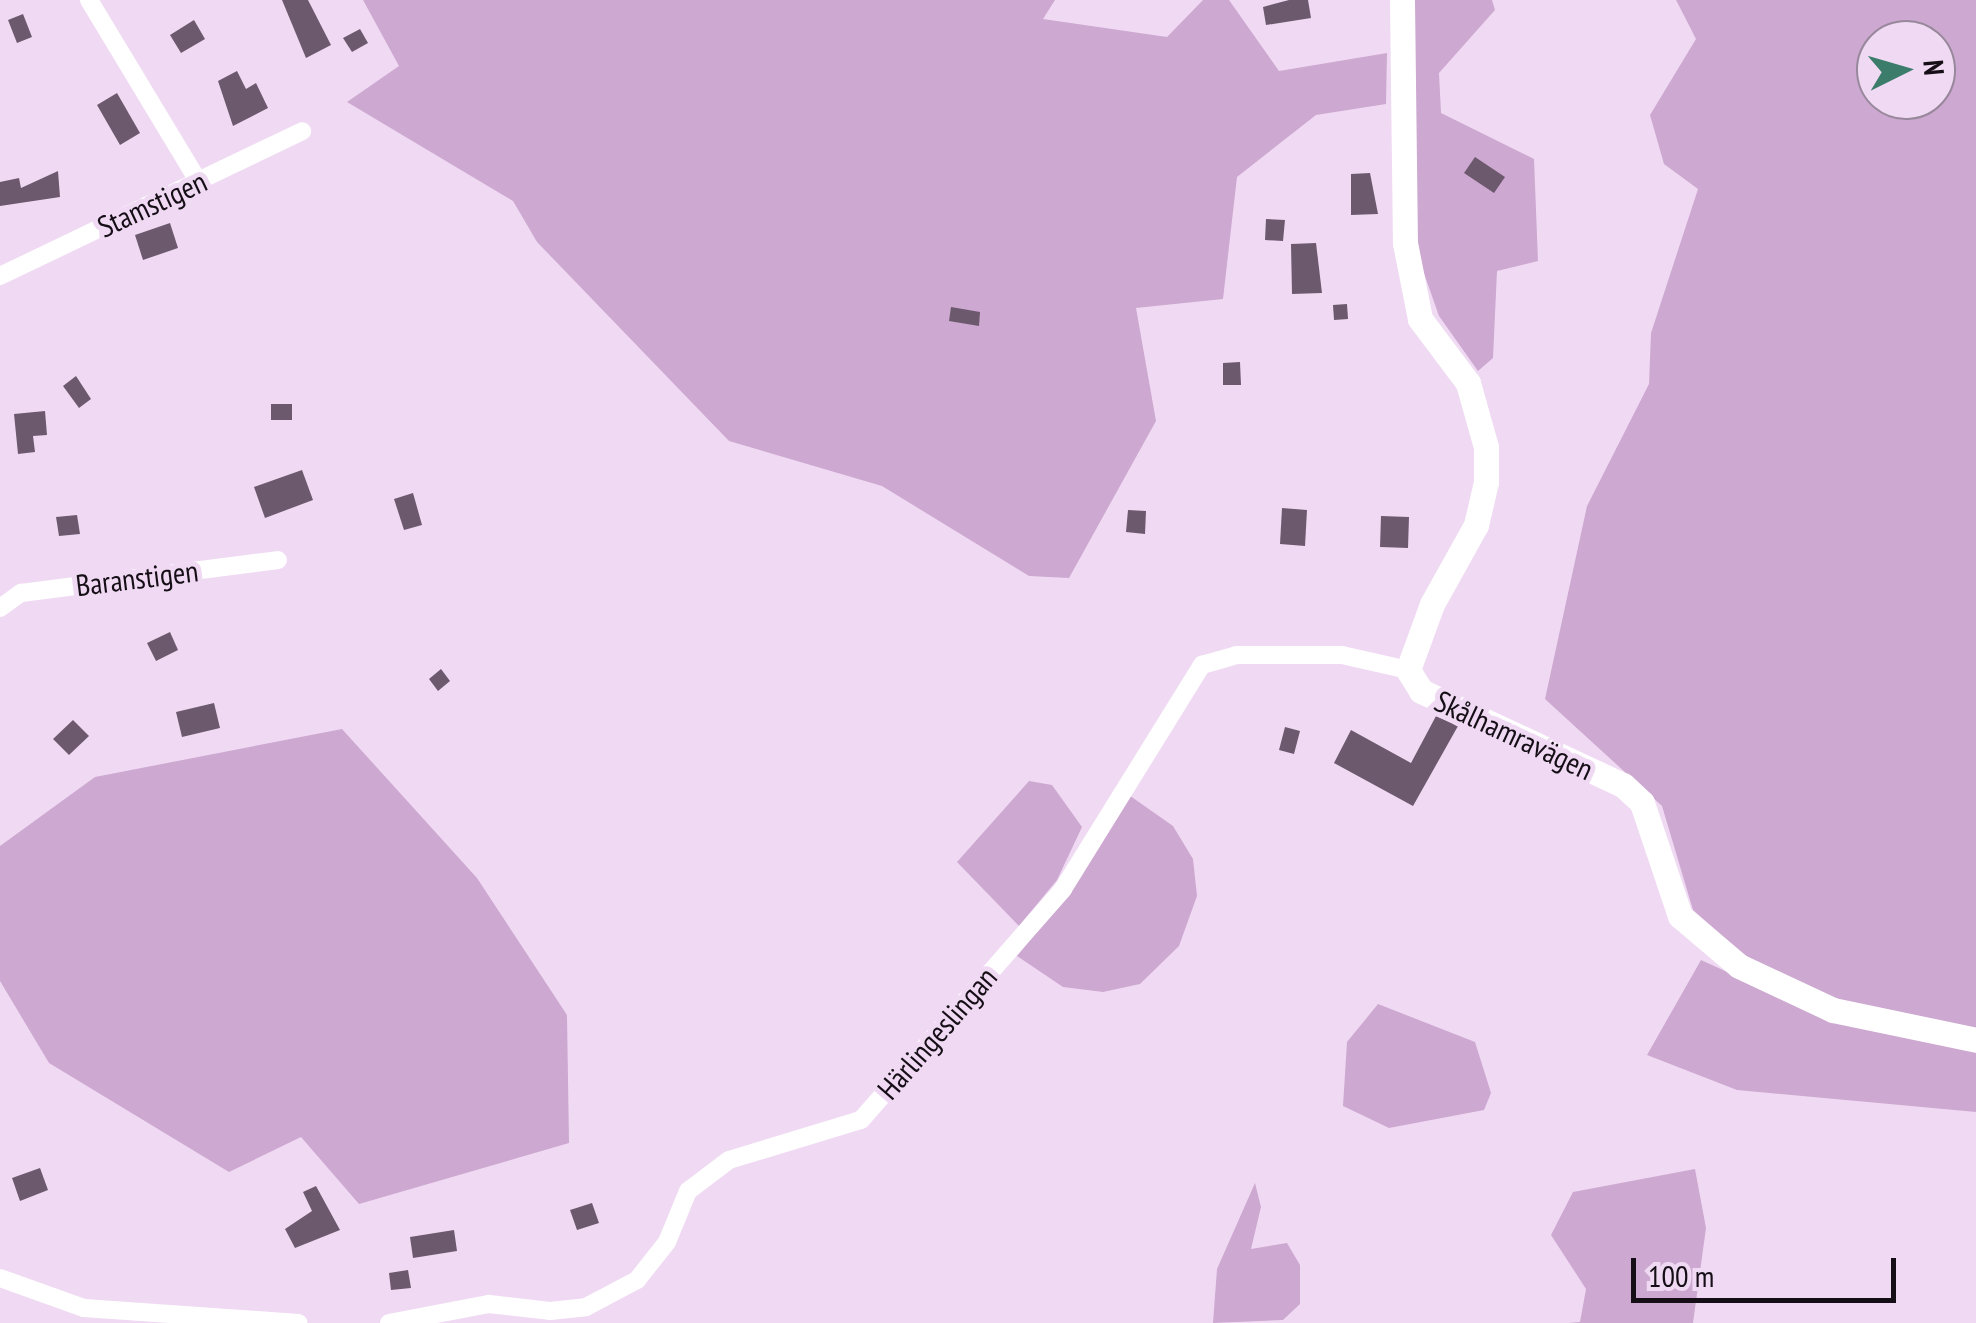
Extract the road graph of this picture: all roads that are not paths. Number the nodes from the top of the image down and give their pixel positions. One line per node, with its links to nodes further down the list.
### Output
1 (89, 0): 4 (street)
2 (1402, 0): 8 (street, Skålhamravägen)
3 (302, 131): 4 (street, Stamstigen)
4 (199, 182): 5 (street, Stamstigen)
5 (0, 276)
6 (278, 560): 7 (street, Baranstigen)
7 (0, 608)
8 (1408, 670): 9 (street, Skålhamravägen); 12 (street, Härlingeslingan)
9 (1976, 1040)
10 (0, 1278): 11 (street)
11 (298, 1323)
12 (389, 1323)

